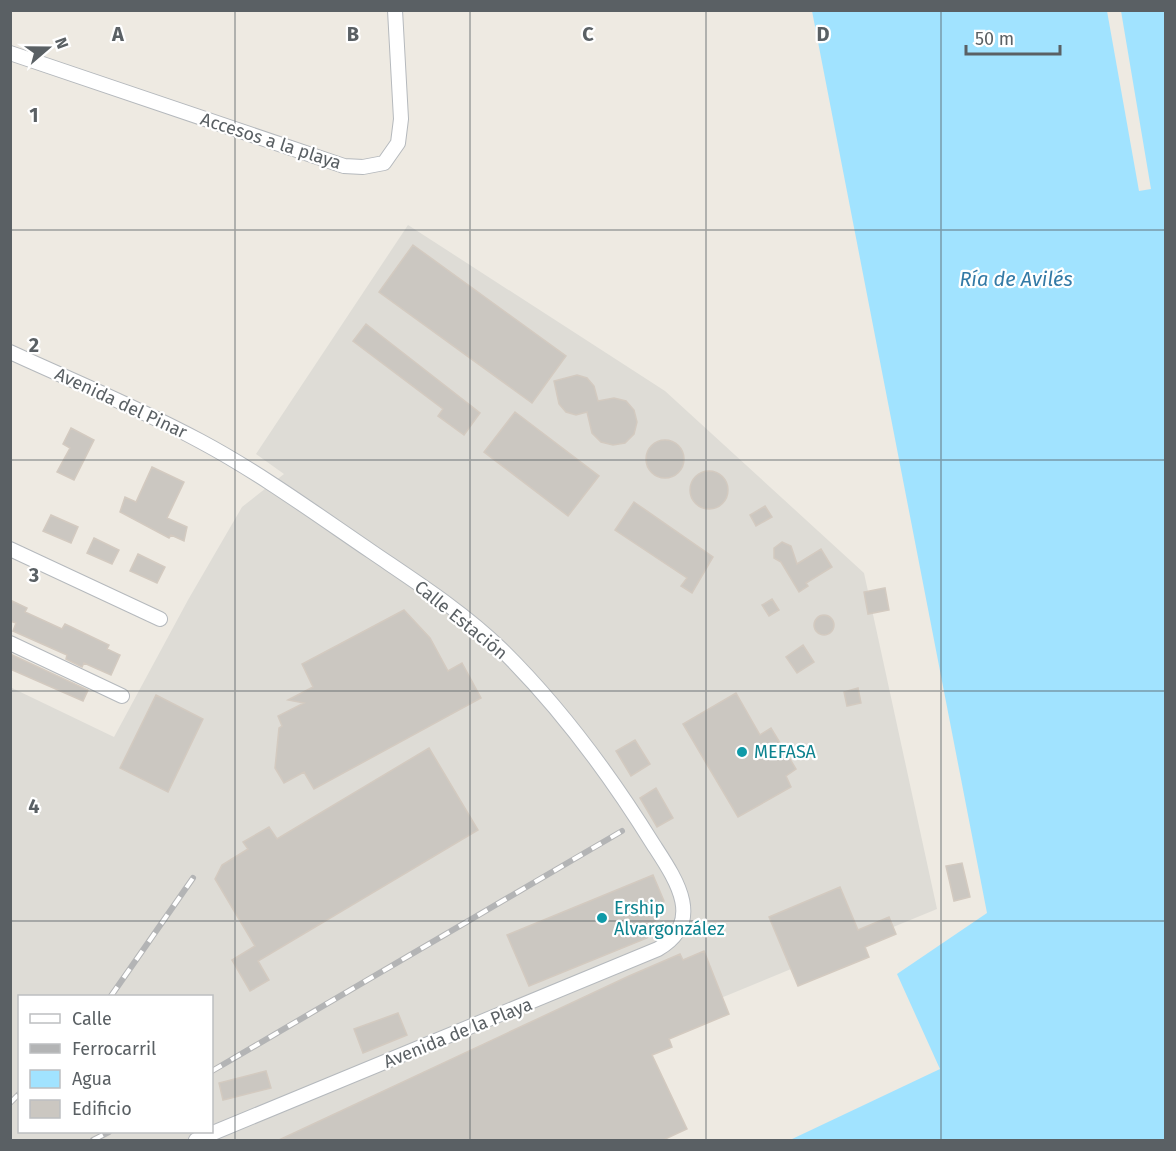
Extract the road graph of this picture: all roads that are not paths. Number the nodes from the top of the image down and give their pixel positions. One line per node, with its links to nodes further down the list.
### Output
1 (395, 10): 2 (street, Accesos a la playa)
2 (10, 53)
3 (10, 352): 4 (street, Avenida del Pinar)
4 (198, 440): 9 (street, Calle Estación)
5 (10, 549): 6 (street)
6 (160, 619)
7 (10, 643): 8 (street)
8 (122, 696)
9 (681, 894): 10 (street, Avenida de la Playa)
10 (196, 1140)

